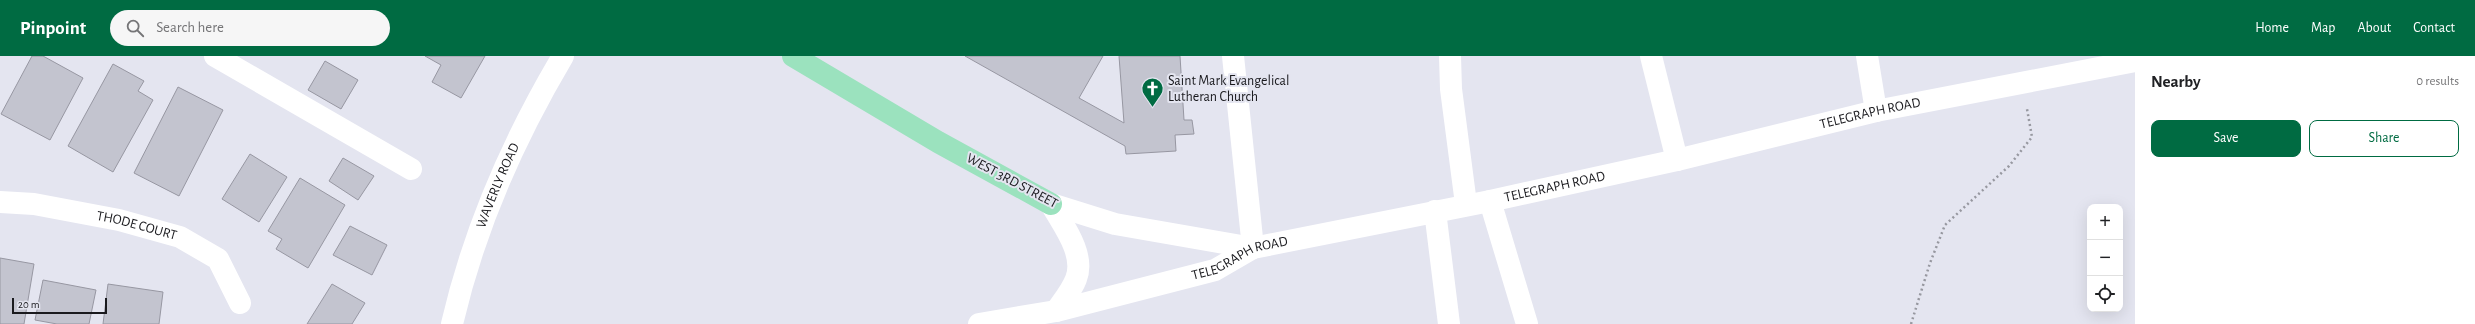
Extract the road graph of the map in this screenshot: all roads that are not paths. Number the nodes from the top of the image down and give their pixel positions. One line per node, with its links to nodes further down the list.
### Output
1 (215, 56): 12 (street)
2 (563, 56): 21 (street, WAVERLY ROAD)
3 (793, 56): 15 (main road, WEST 3RD STREET)
4 (1233, 56): 18 (street)
5 (1450, 56): 16 (street)
6 (1651, 56): 11 (street)
7 (1867, 56): 10 (street)
8 (2135, 61): 9 (street, TELEGRAPH ROAD)
9 (2080, 64): 10 (street, TELEGRAPH ROAD)
10 (1876, 111): 11 (street, TELEGRAPH ROAD)
11 (1677, 160): 13 (street, TELEGRAPH ROAD)
12 (411, 169)
13 (1490, 201): 16 (street, TELEGRAPH ROAD); 24 (street)
14 (0, 202): 19 (street, THODE COURT)
15 (1051, 204): 18 (street, WEST 3RD STREET); 20 (street)
16 (1466, 204): 17 (street, TELEGRAPH ROAD)
17 (1435, 211): 18 (street, TELEGRAPH ROAD); 23 (street)
18 (1253, 248): 20 (street, TELEGRAPH ROAD)
19 (240, 303)
20 (1056, 311): 22 (street, TELEGRAPH ROAD)
21 (452, 324)
22 (979, 324)
23 (1449, 324)
24 (1527, 324)

